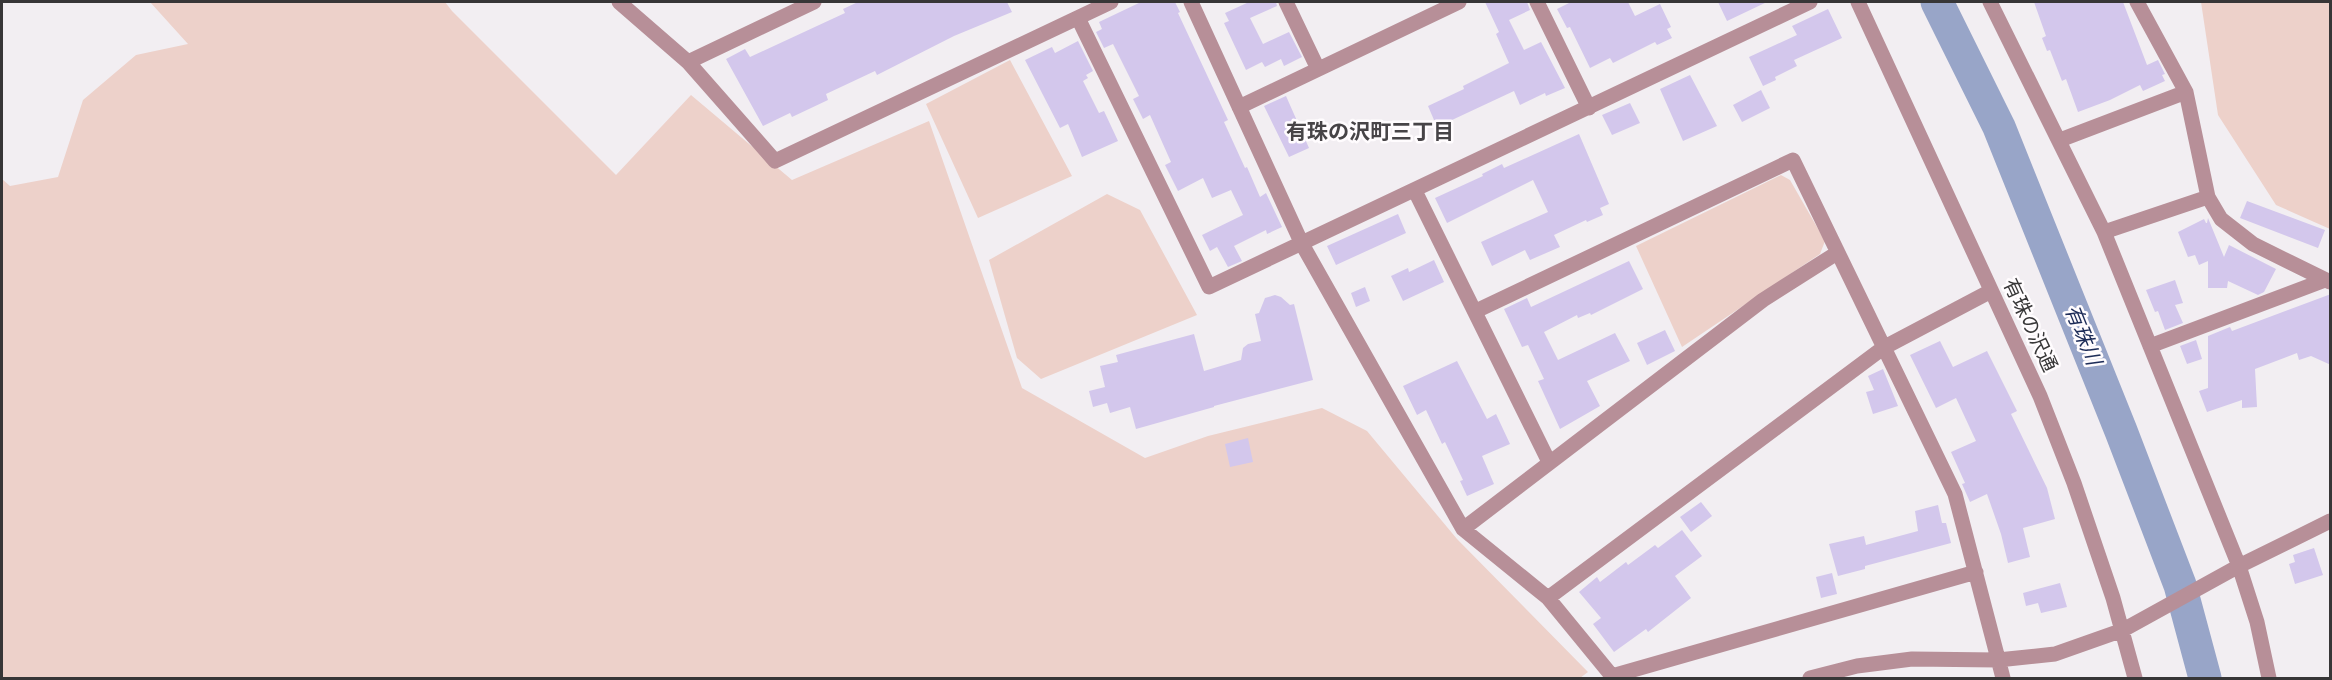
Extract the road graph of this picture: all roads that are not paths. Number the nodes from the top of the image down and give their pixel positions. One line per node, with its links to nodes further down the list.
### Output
1 (619, 2): 13 (street)
2 (814, 2): 13 (street)
3 (1111, 2): 12 (street)
4 (1191, 2): 16 (street)
5 (1286, 2): 14 (street)
6 (1459, 2): 14 (street)
7 (1810, 2): 17 (street)
8 (1858, 2): 25 (street, 有珠の沢通)
9 (1990, 2): 18 (street)
10 (2137, 2): 15 (street)
11 (1542, 3): 17 (street)
12 (1078, 18): 13 (street); 22 (street)
13 (688, 62)
14 (1318, 69): 16 (street)
15 (2186, 92): 18 (street); 20 (street)
16 (1239, 107): 22 (street)
17 (1589, 108): 19 (street)
18 (2060, 140): 21 (street)
19 (1415, 190): 22 (street); 26 (street)
20 (2208, 197): 21 (street); 24 (street)
21 (2104, 232): 27 (street)
22 (1302, 244): 31 (street)
23 (1837, 253): 26 (street); 28 (street); 29 (street)
24 (2328, 281): 27 (street)
25 (1991, 291): 28 (street); 35 (street, 有珠の沢通)
26 (1476, 311): 29 (street)
27 (2150, 346): 32 (street)
28 (1883, 348): 33 (street); 34 (street)
29 (1549, 462): 31 (street)
30 (2331, 521): 32 (street)
31 (1463, 529): 34 (street)
32 (2239, 566): 35 (street); 40 (street)
33 (1976, 572): 34 (street); 36 (street)
34 (1548, 598)
35 (2123, 630): 36 (street); 39 (street, 有珠の沢通)
36 (1998, 660): 37 (street); 38 (street)
37 (1809, 678)
38 (2003, 678)
39 (2135, 678)
40 (2270, 678)

